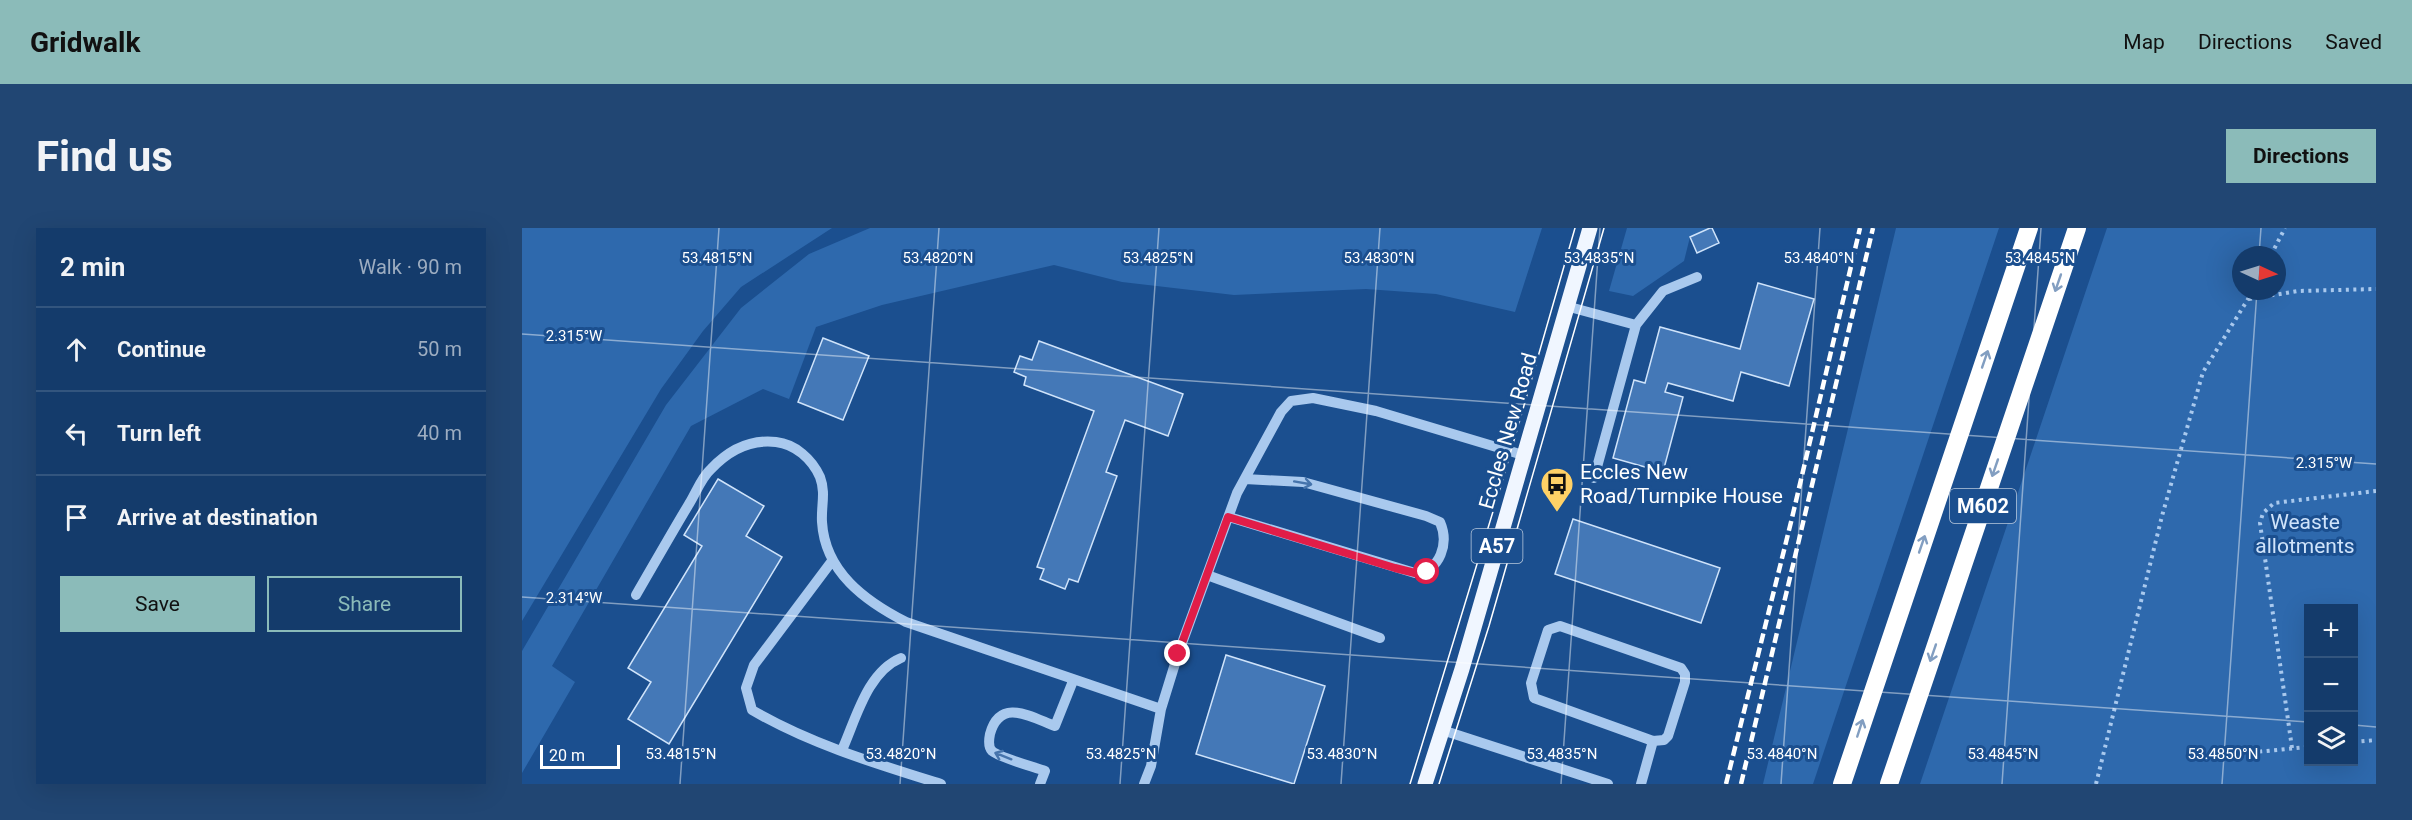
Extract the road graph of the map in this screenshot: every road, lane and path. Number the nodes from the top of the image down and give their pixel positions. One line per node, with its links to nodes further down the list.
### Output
1 (1590, 228): 10 (main road, Eccles New Road / A57)
2 (2030, 228): 39 (highway, M602, one-way to 2)
3 (2077, 228): 40 (highway, M602, one-way to 40)
4 (2285, 228): 5 (path)
5 (2276, 246)
6 (1696, 277): 11 (lane)
7 (2376, 289): 8 (path)
8 (2286, 293)
9 (2248, 300): 41 (path)
10 (1566, 306): 11 (lane); 12 (main road, Eccles New Road / A57)
11 (1636, 325): 13 (lane)
12 (1523, 455): 14 (lane); 24 (main road, Eccles New Road / A57)
13 (1594, 478)
14 (1245, 479): 16 (lane); 16 (lane, one-way to 16)
15 (2376, 491): 29 (path)
16 (1228, 517): 18 (lane)
17 (832, 561): 19 (lane); 22 (lane); 30 (lane)
18 (1207, 575): 20 (lane); 23 (lane)
19 (636, 595)
20 (1380, 638)
21 (901, 658): 30 (lane)
22 (1073, 681): 23 (lane); 34 (lane, one-way to 22)
23 (1161, 709): 35 (lane)
24 (1442, 730): 32 (lane); 36 (main road, Eccles New Road / A57)
25 (2376, 740): 27 (path)
26 (1653, 741): 26 (lane); 38 (lane)
27 (2358, 742)
28 (2304, 747): 29 (path)
29 (2292, 748): 31 (path)
30 (842, 750): 33 (lane)
31 (2192, 758)
32 (1595, 782): 37 (lane)
33 (941, 784)
34 (1040, 784)
35 (1144, 784)
36 (1425, 784)
37 (1608, 784)
38 (1641, 784)
39 (1842, 784)
40 (1889, 784)
41 (2096, 784)

